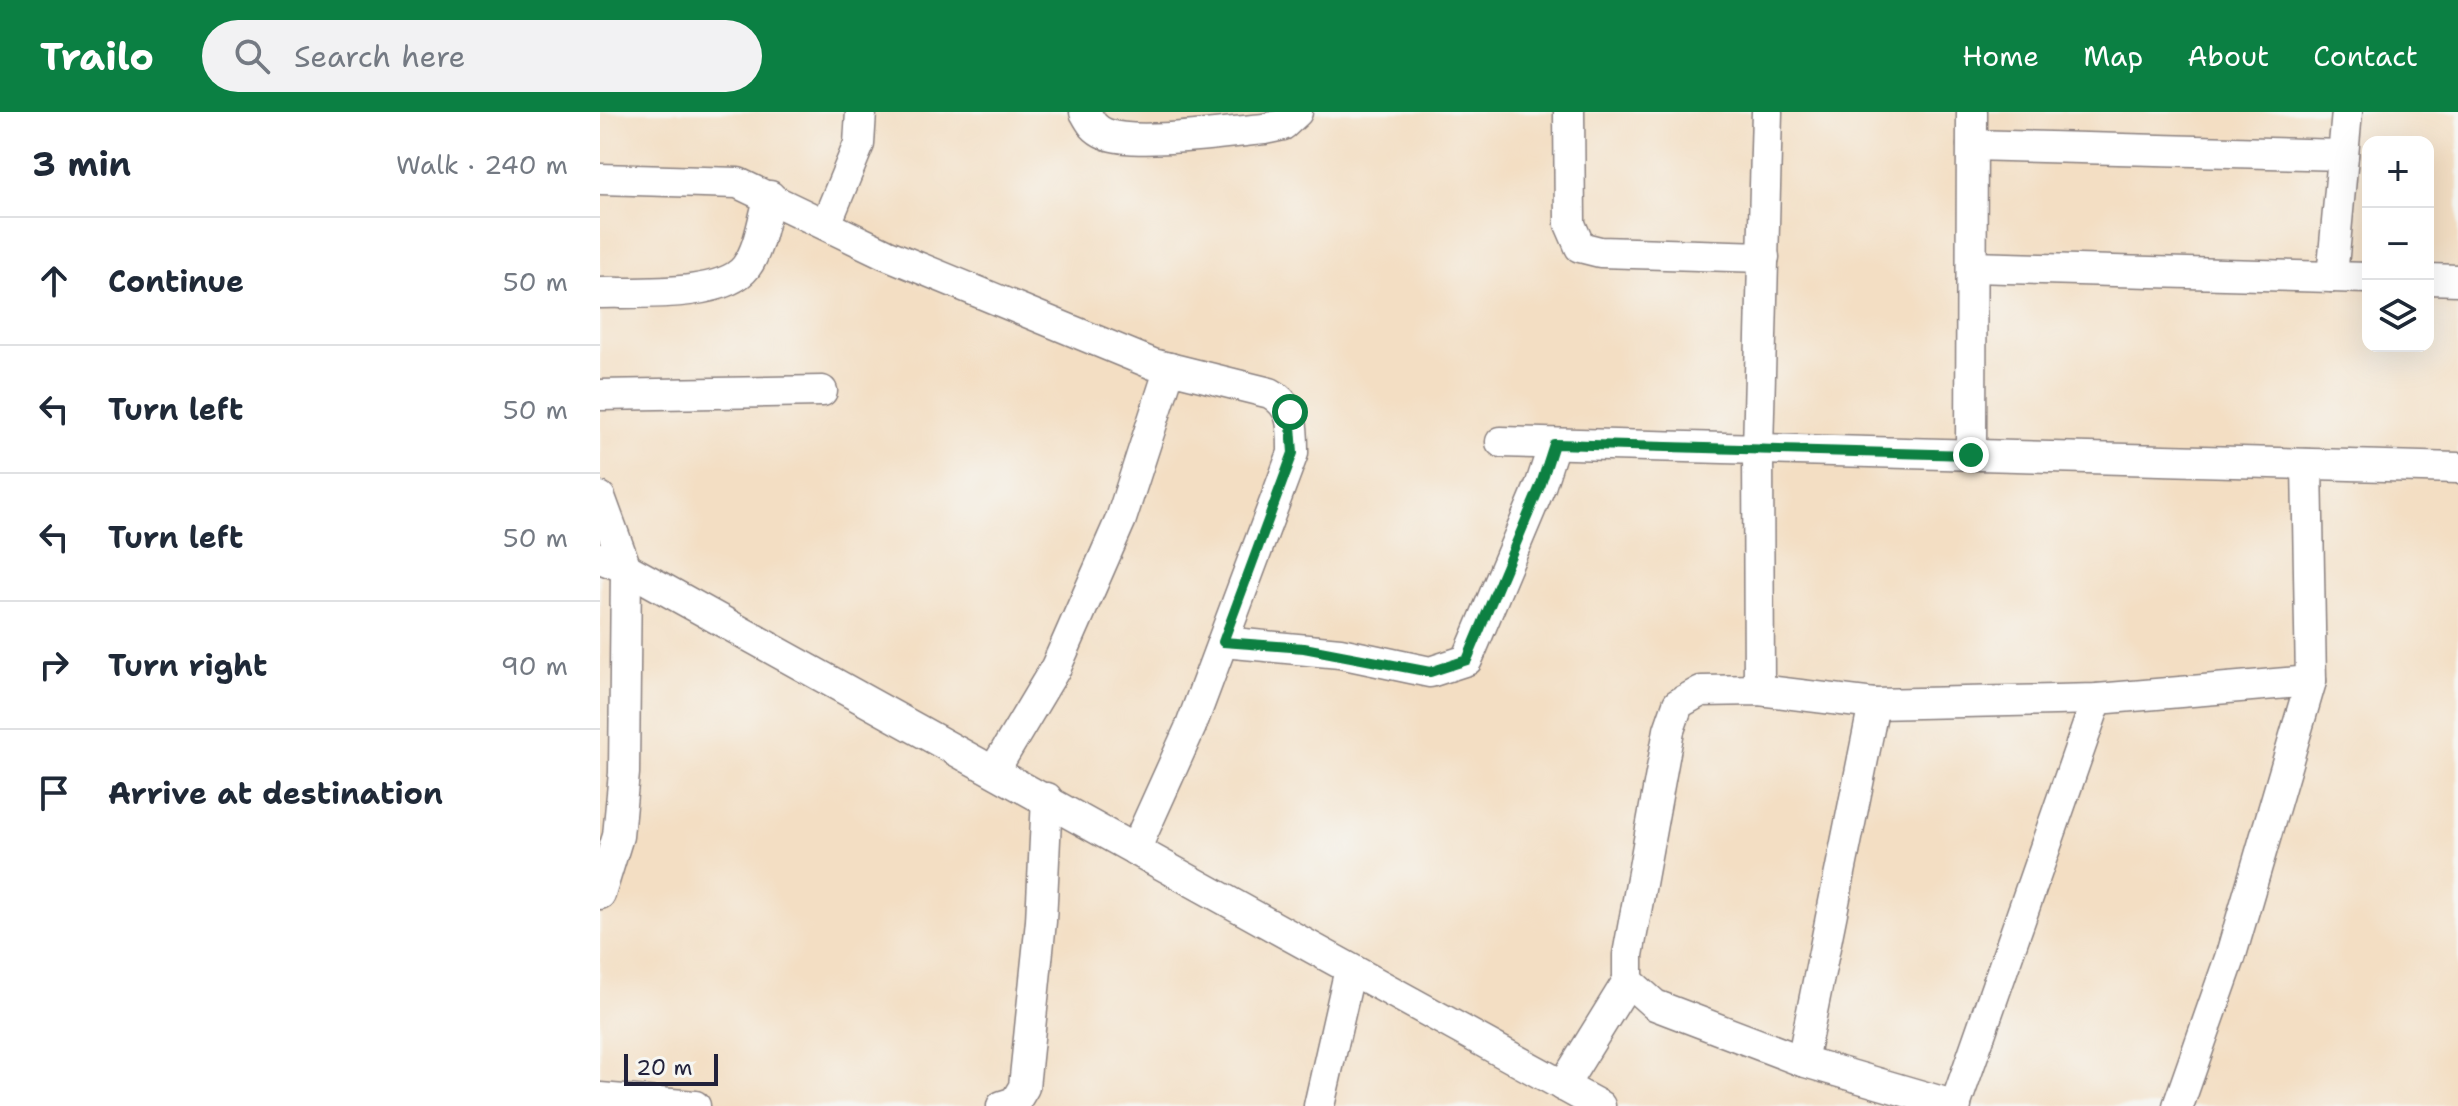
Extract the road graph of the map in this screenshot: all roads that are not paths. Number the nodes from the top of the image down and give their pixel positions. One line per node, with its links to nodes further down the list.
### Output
1 (861, 112): 12 (street)
2 (1085, 112): 3 (street)
3 (1297, 112)
4 (1569, 112): 13 (street)
5 (1767, 112): 13 (street)
6 (1972, 112): 8 (street)
7 (2347, 112): 9 (street)
8 (1972, 145): 9 (street); 14 (street)
9 (2343, 155): 15 (street)
10 (600, 179): 11 (street)
11 (770, 196): 12 (street); 19 (street)
12 (826, 224): 20 (street)
13 (1764, 257): 25 (street)
14 (1972, 267): 15 (street); 26 (street)
15 (2332, 277): 16 (street)
16 (2362, 278)
17 (2434, 279): 18 (street)
18 (2458, 280)
19 (600, 293)
20 (1170, 368): 31 (street); 36 (street)
21 (822, 391): 22 (street)
22 (600, 395)
23 (1501, 442): 24 (street)
24 (1554, 444): 25 (street); 31 (street)
25 (1758, 449): 26 (street); 33 (street)
26 (1971, 455): 27 (street)
27 (2307, 464): 28 (street); 32 (street)
28 (2458, 468)
29 (600, 497): 30 (street)
30 (613, 563): 36 (street); 37 (street)
31 (1223, 642): 39 (street)
32 (2311, 681): 34 (street); 51 (street)
33 (1759, 690): 35 (street); 42 (street)
34 (2097, 699): 35 (street); 50 (street)
35 (1874, 704): 43 (street)
36 (995, 769): 38 (street)
37 (612, 772): 40 (street)
38 (1047, 798): 39 (street); 47 (street)
39 (1135, 850): 41 (street)
40 (600, 894)
41 (1350, 969): 44 (street); 48 (street)
42 (1628, 981): 43 (street); 44 (street)
43 (1802, 1061): 50 (street)
44 (1563, 1086): 49 (street)
45 (600, 1098): 46 (street)
46 (695, 1106)
47 (1002, 1106)
48 (1319, 1106)
49 (1600, 1106)
50 (1956, 1106)
51 (2178, 1106)

